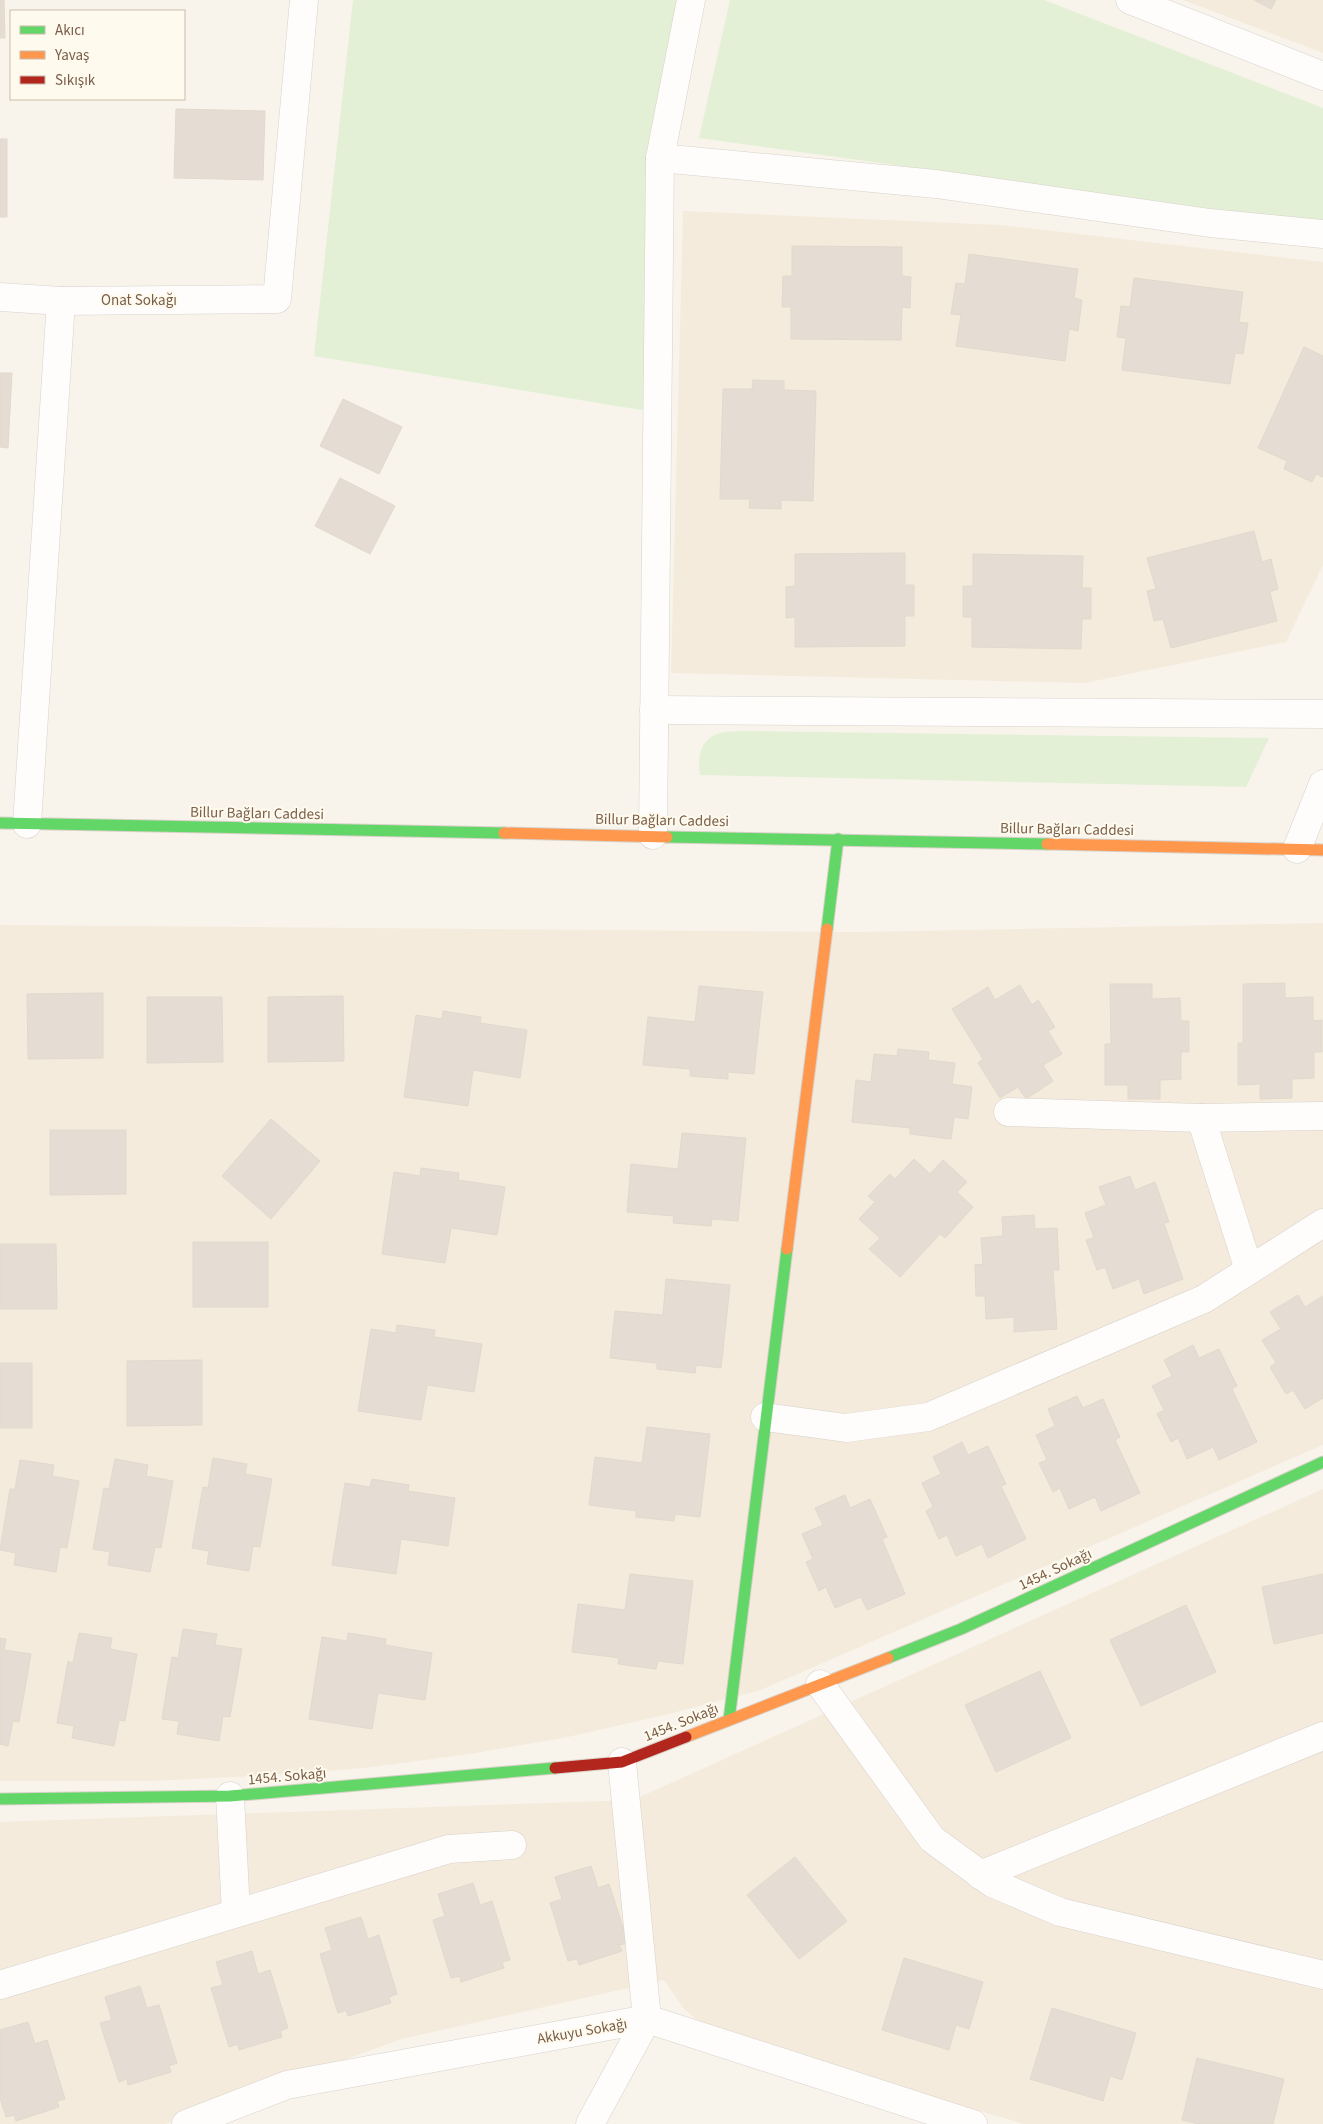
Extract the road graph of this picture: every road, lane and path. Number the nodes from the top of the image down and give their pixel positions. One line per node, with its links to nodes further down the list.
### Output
1 (304, 0): 8 (street, Onat Sokağı)
2 (692, 0): 5 (street)
3 (1130, 0): 4 (street)
4 (1323, 76)
5 (660, 158): 6 (street); 9 (street)
6 (1323, 234)
7 (0, 297): 8 (street, Onat Sokağı)
8 (61, 301): 13 (street)
9 (654, 710): 10 (street); 14 (street)
10 (1323, 714)
11 (1323, 784): 16 (street)
12 (0, 823): 13 (street, Billur Bağları Caddesi)
13 (27, 824): 14 (street, Billur Bağları Caddesi)
14 (653, 835): 15 (street, Billur Bağları Caddesi)
15 (838, 839): 16 (street, Billur Bağları Caddesi); 22 (street)
16 (1310, 849)
17 (1008, 1112): 19 (street)
18 (1323, 1116): 19 (street)
19 (1201, 1118): 21 (street)
20 (1323, 1223): 21 (street)
21 (1249, 1270): 22 (street)
22 (765, 1417): 25 (street)
23 (1323, 1462): 24 (street, 1454. Sokağı)
24 (820, 1684): 25 (street, 1454. Sokağı); 31 (street)
25 (729, 1720): 27 (street, 1454. Sokağı)
26 (1323, 1736): 31 (street)
27 (622, 1762): 28 (street, 1454. Sokağı); 35 (street)
28 (230, 1796): 29 (street, 1454. Sokağı); 32 (street)
29 (0, 1798)
30 (512, 1846): 32 (street)
31 (980, 1875): 33 (street)
32 (236, 1914): 34 (street)
33 (1323, 1975)
34 (0, 1985)
35 (648, 2019): 36 (street, Akkuyu Sokağı); 37 (street); 38 (street, Akkuyu Sokağı)
36 (186, 2124)
37 (590, 2124)
38 (973, 2124)

